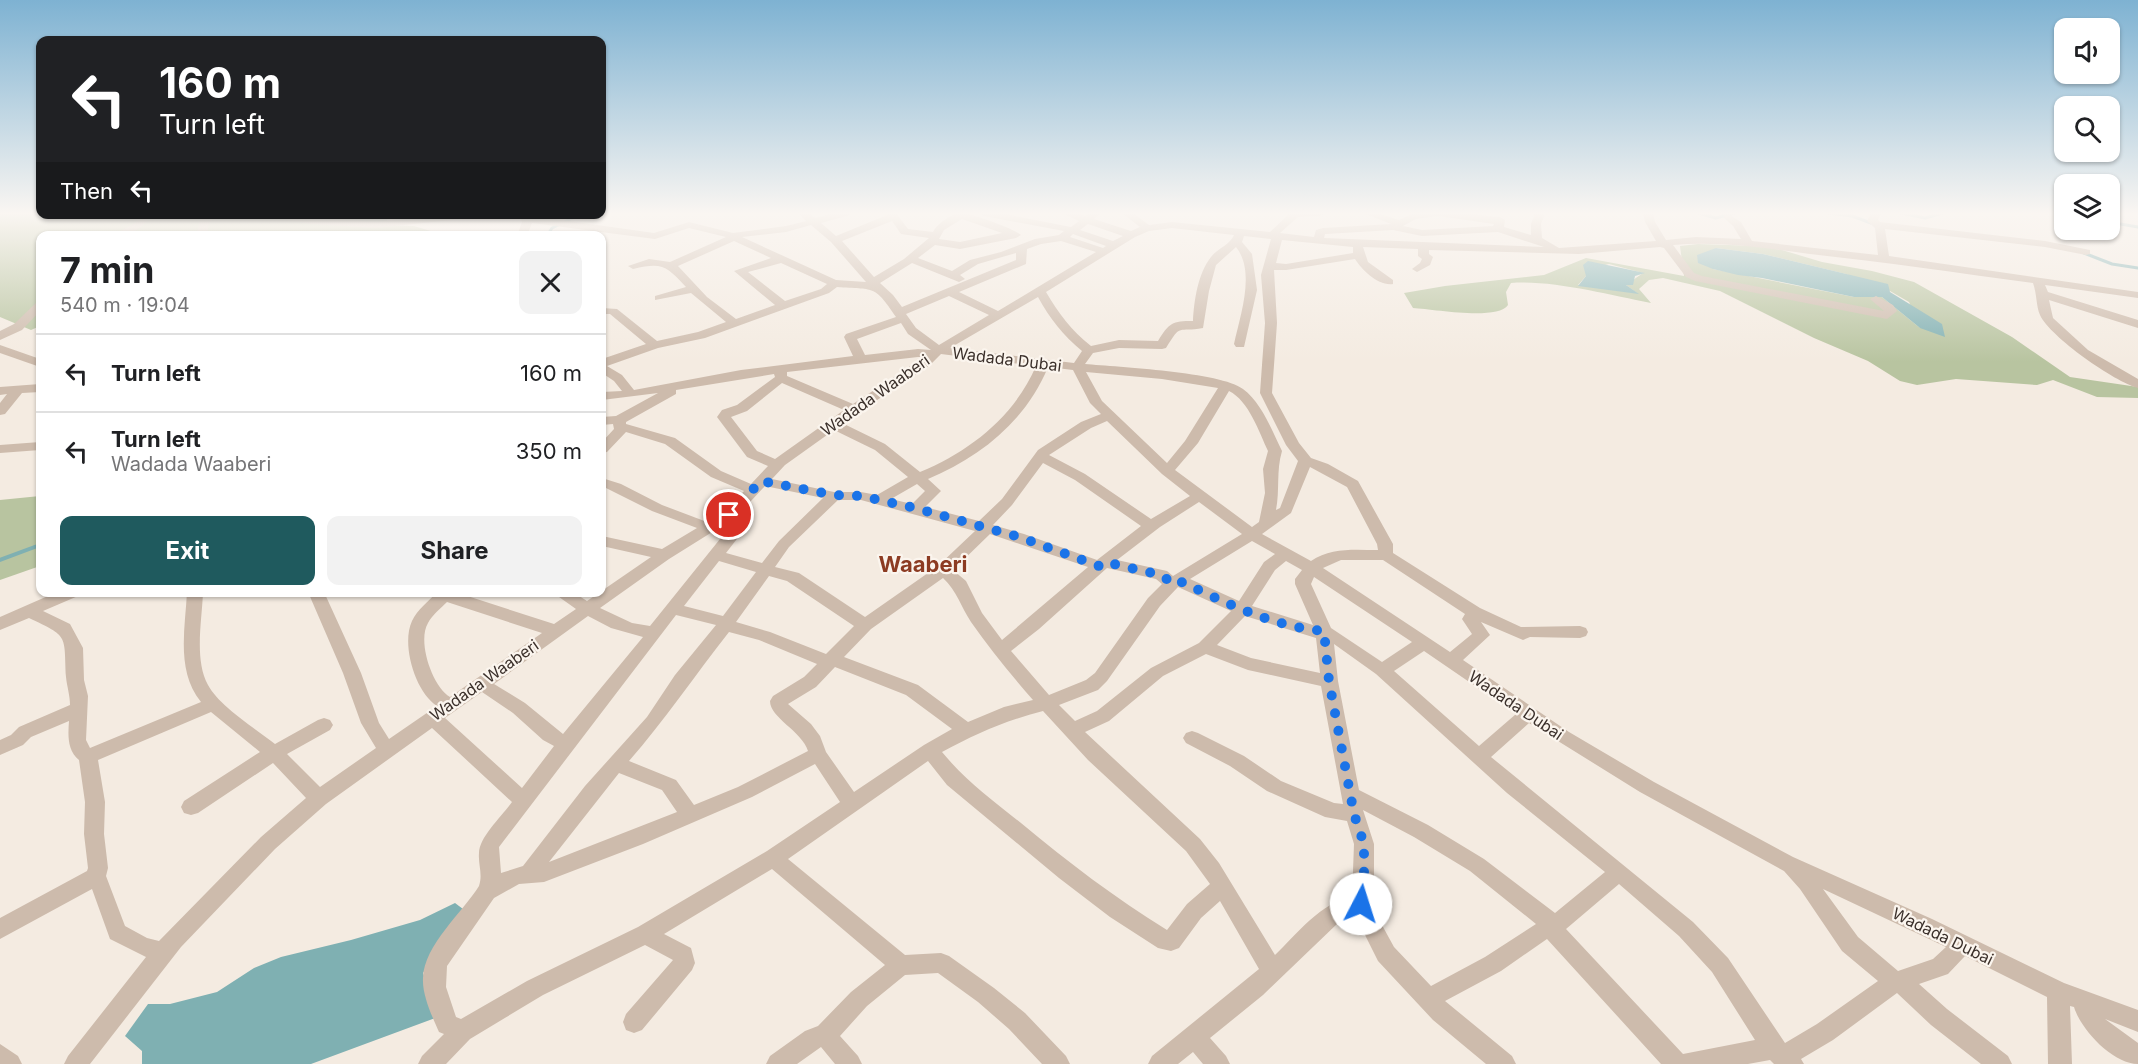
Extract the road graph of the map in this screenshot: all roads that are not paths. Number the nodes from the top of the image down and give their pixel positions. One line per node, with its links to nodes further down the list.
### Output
1 (646, 263): 21 (street)
2 (654, 263): 20 (street)
3 (678, 263): 20 (street)
4 (769, 263): 39 (street)
5 (789, 263): 29 (street)
6 (855, 263): 27 (street)
7 (904, 263): 27 (street)
8 (919, 263): 24 (street)
9 (973, 263): 24 (street)
10 (1020, 263): 28 (street)
11 (1085, 263): 31 (street, Wadada Waaberi)
12 (1213, 263): 50 (street)
13 (1249, 263): 37 (street)
14 (1271, 263): 22 (street)
15 (1305, 263): 22 (street)
16 (1364, 263): 26 (street)
17 (1426, 263): 23 (street)
18 (1680, 263): 36 (street)
19 (1911, 263): 25 (street)
20 (672, 265): 30 (street)
21 (633, 266)
22 (1270, 266): 38 (street)
23 (1417, 269)
24 (952, 276): 28 (street)
25 (2037, 280): 33 (street); 34 (street)
26 (1389, 282)
27 (873, 283): 29 (street); 42 (street)
28 (967, 283): 32 (street)
29 (834, 284): 39 (street)
30 (693, 289): 35 (street); 44 (street)
31 (1040, 291): 43 (street, Wadada Waaberi); 50 (street)
32 (950, 292): 42 (street); 43 (street)
33 (2043, 294): 45 (street); 59 (street)
34 (2138, 295)
35 (659, 298)
36 (1876, 299)
37 (1249, 301): 38 (street); 47 (street)
38 (1268, 302): 76 (street)
39 (784, 306): 44 (street)
40 (36, 309): 46 (street)
41 (606, 311): 48 (street)
42 (902, 315): 51 (street); 52 (street)
43 (998, 315): 51 (street, Wadada Waaberi)
44 (733, 322): 48 (street)
45 (2138, 324)
46 (0, 336)
47 (1240, 344)
48 (655, 345): 54 (street)
49 (0, 350): 53 (street)
50 (1089, 350): 56 (street)
51 (935, 353): 52 (street, Wadada Dubai); 55 (street, Wadada Dubai); 66 (street, Wadada Waaberi)
52 (861, 359): 58 (street, Wadada Dubai)
53 (36, 362)
54 (606, 362)
55 (1043, 363): 56 (street, Wadada Dubai); 79 (street)
56 (1077, 368): 60 (street); 68 (street, Wadada Dubai)
57 (606, 370): 64 (street)
58 (781, 374): 61 (street, Wadada Dubai); 66 (street); 77 (street)
59 (2138, 384)
60 (1226, 385): 78 (street); 89 (street)
61 (676, 387): 64 (street, Wadada Dubai); 70 (street)
62 (29, 388): 63 (street); 67 (street)
63 (0, 391)
64 (631, 394): 65 (street, Wadada Dubai)
65 (606, 396)
66 (854, 409): 71 (street, Wadada Waaberi)
67 (0, 411)
68 (1109, 415): 75 (street); 78 (street, Wadada Dubai)
69 (606, 422): 70 (street)
70 (621, 423): 72 (street); 81 (street)
71 (833, 424): 77 (street, Wadada Waaberi); 79 (street)
72 (606, 444)
73 (36, 446): 74 (street)
74 (0, 449)
75 (1041, 456): 87 (street); 90 (street)
76 (1305, 461): 89 (street); 95 (street)
77 (776, 465): 81 (street, Wadada Waaberi)
78 (1167, 471): 83 (street, Wadada Dubai)
79 (918, 478): 84 (street); 85 (street)
80 (606, 484): 88 (street)
81 (758, 486): 82 (street); 86 (street, Wadada Waaberi)
82 (834, 495): 84 (street); 97 (street)
83 (1200, 496): 87 (street); 89 (street, Wadada Dubai)
84 (880, 501): 85 (street)
85 (915, 508): 90 (street)
86 (729, 515): 88 (street, Wadada Waaberi); 94 (street)
87 (1150, 526): 96 (street)
88 (706, 527): 93 (street, Wadada Waaberi)
89 (1259, 528): 92 (street, Wadada Dubai); 100 (street)
90 (983, 529): 96 (street); 99 (street)
91 (606, 542): 93 (street)
92 (1285, 554): 98 (street, Wadada Dubai); 111 (street)
93 (664, 555): 101 (street, Wadada Waaberi)
94 (715, 555): 97 (street); 110 (street)
95 (1386, 555): 98 (street); 113 (street)
96 (1102, 564): 100 (street); 123 (street)
97 (766, 568): 114 (street); 116 (street)
98 (1313, 568): 118 (street); 121 (street, Wadada Dubai)
99 (944, 570): 116 (street); 123 (street)
100 (1175, 581): 111 (street); 129 (street)
101 (606, 594)
102 (62, 597): 112 (street)
103 (195, 597): 130 (street)
104 (318, 597): 141 (street)
105 (442, 597): 131 (street)
106 (455, 597): 117 (street)
107 (569, 597): 109 (street)
108 (602, 597): 109 (street, Wadada Waaberi)
109 (587, 607): 117 (street, Wadada Waaberi); 119 (street)
110 (673, 609): 114 (street); 119 (street)
111 (1242, 609): 118 (street); 122 (street)
112 (31, 612): 115 (street); 132 (street)
113 (1474, 612): 120 (street); 125 (street)
114 (726, 623): 124 (street); 147 (street)
115 (0, 624)
116 (865, 625): 124 (street)
117 (554, 631): 128 (street, Wadada Waaberi)
118 (1324, 631): 126 (street); 127 (street)
119 (654, 632): 139 (street)
120 (1580, 632)
121 (1424, 643): 125 (street, Wadada Dubai); 126 (street)
122 (1206, 647): 127 (street); 137 (street)
123 (1000, 650): 129 (street)
124 (830, 661): 136 (street); 144 (street)
125 (1450, 661): 133 (street, Wadada Dubai)
126 (1382, 670): 146 (street)
127 (1329, 681): 151 (street)
128 (480, 683): 131 (street, Wadada Waaberi); 139 (street)
129 (1047, 703): 136 (street); 137 (street)
130 (213, 704): 143 (street); 145 (street)
131 (448, 705): 134 (street, Wadada Waaberi)
132 (76, 710): 140 (street); 145 (street)
133 (1528, 713): 146 (street); 155 (street, Wadada Dubai)
134 (432, 717): 141 (street, Wadada Waaberi); 149 (street)
135 (324, 725): 143 (street)
136 (966, 730): 142 (street)
137 (1073, 730): 159 (street)
138 (1192, 738): 151 (street)
139 (565, 744): 149 (street)
140 (0, 748)
141 (387, 748): 148 (street, Wadada Waaberi)
142 (930, 750): 150 (street); 159 (street)
143 (274, 753): 148 (street); 152 (street)
144 (819, 754): 150 (street); 153 (street)
145 (88, 756): 158 (street)
146 (1479, 757): 157 (street)
147 (616, 764): 153 (street); 156 (street)
148 (319, 798): 166 (street, Wadada Waaberi)
149 (523, 800): 160 (street)
150 (851, 803): 154 (street)
151 (1353, 805): 161 (street); 162 (street)
152 (191, 807)
153 (689, 814): 156 (street)
154 (774, 857): 164 (street); 167 (street)
155 (1786, 863): 165 (street, Wadada Dubai); 169 (street)
156 (531, 872): 160 (street)
157 (1618, 873): 162 (street); 179 (street)
158 (96, 876): 163 (street); 166 (street)
159 (1222, 886): 168 (street)
160 (487, 892): 175 (street)
161 (1361, 904): 168 (street); 171 (street)
162 (1553, 927): 171 (street); 190 (street)
163 (0, 929)
164 (645, 934): 174 (street); 175 (street)
165 (1957, 943): 169 (street); 170 (street, Wadada Dubai)
166 (165, 952): 182 (street, Wadada Waaberi)
167 (901, 965): 176 (street); 186 (street)
168 (1272, 971): 177 (street)
169 (1897, 982): 179 (street); 192 (street)
170 (2058, 991): 172 (street, Wadada Dubai); 193 (street)
171 (1429, 998): 189 (street)
172 (2083, 1000): 173 (street, Wadada Dubai); 180 (street)
173 (2138, 1021)
174 (634, 1022)
175 (462, 1031): 183 (street)
176 (826, 1034): 184 (street); 185 (street)
177 (1195, 1038): 187 (street); 188 (street)
178 (0, 1055): 181 (street)
179 (1783, 1056): 191 (street)
180 (2138, 1056)
181 (10, 1064)
182 (76, 1064)
183 (430, 1064)
184 (778, 1064)
185 (850, 1064)
186 (1059, 1064)
187 (1160, 1064)
188 (1218, 1064)
189 (1504, 1064)
190 (1677, 1064)
191 (1687, 1064)
192 (2000, 1064)
193 (2060, 1064)

